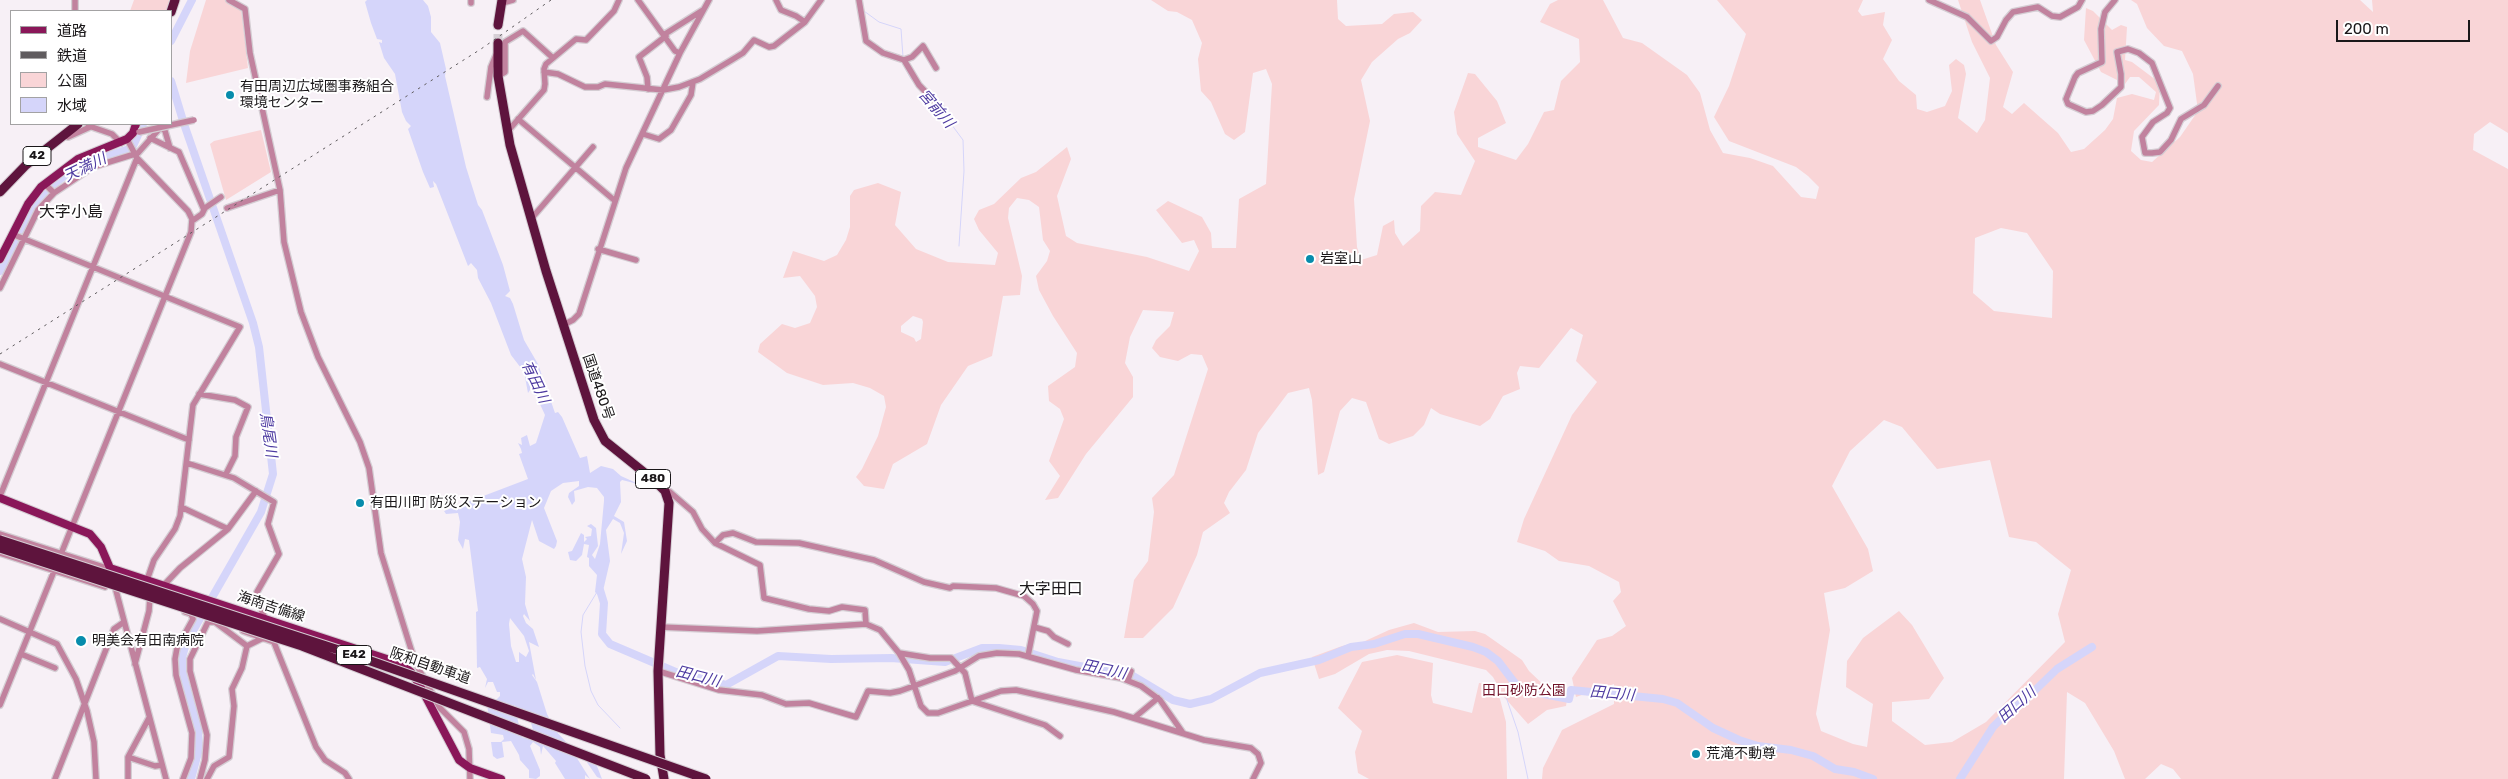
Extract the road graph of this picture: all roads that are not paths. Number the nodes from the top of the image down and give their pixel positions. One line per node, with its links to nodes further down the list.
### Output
1 (229, 0): 46 (street)
2 (513, 0): 12 (street)
3 (619, 0): 20 (street)
4 (638, 0): 16 (street)
5 (709, 0): 13 (street)
6 (776, 0): 14 (street)
7 (821, 0): 14 (street)
8 (859, 0): 21 (street)
9 (1929, 0): 10 (street)
10 (2082, 0)
11 (2115, 0): 26 (street)
12 (502, 2): 15 (highway)
13 (703, 10): 16 (street); 19 (street)
14 (806, 22): 25 (street)
15 (498, 24)
16 (665, 35): 19 (street); 27 (street)
17 (498, 43): 18 (highway, 国道480号 / 480)
18 (497, 53): 24 (highway, 国道480号 / 480); 29 (street)
19 (680, 53): 28 (street)
20 (554, 58): 23 (street); 24 (street)
21 (904, 60): 22 (street); 30 (street)
22 (936, 68)
23 (544, 72): 27 (street); 32 (street)
24 (498, 76): 36 (highway, 国道480号 / 480)
25 (693, 82): 28 (street); 38 (street)
26 (2218, 86)
27 (648, 89): 28 (street)
28 (663, 90): 38 (street)
29 (487, 96)
30 (941, 108)
31 (194, 120): 39 (street, bridge)
32 (518, 120): 36 (street); 44 (street)
33 (77, 125): 37 (highway, 42)
34 (89, 125): 37 (street); 39 (street)
35 (136, 125): 39 (main road)
36 (507, 132): 53 (highway, 国道480号 / 480)
37 (64, 134): 47 (highway, 42)
38 (643, 134): 50 (street)
39 (130, 137): 43 (street); 45 (main road)
40 (150, 138): 42 (street); 42 (street); 43 (street)
41 (593, 147): 44 (street)
42 (170, 148): 52 (street)
43 (135, 157): 48 (street); 54 (street); 60 (street)
44 (576, 168): 50 (street); 53 (street)
45 (44, 184): 48 (street); 55 (main road)
46 (280, 190): 51 (street); 119 (street)
47 (0, 192)
48 (54, 193): 56 (street)
49 (221, 197): 52 (street)
50 (614, 200): 57 (street)
51 (227, 208)
52 (204, 210): 54 (street)
53 (531, 219): 63 (highway, 国道480号 / 480)
54 (192, 221): 62 (street)
55 (12, 234): 56 (street); 58 (main road)
56 (24, 239): 60 (street); 61 (street)
57 (598, 249): 59 (street); 63 (street)
58 (0, 259)
59 (636, 260)
60 (93, 266): 62 (street); 65 (street)
61 (0, 288)
62 (164, 296): 66 (street); 67 (street)
63 (563, 325): 72 (highway, 国道480号 / 480)
64 (0, 364): 65 (street)
65 (46, 382): 67 (street); 73 (street)
66 (199, 394): 68 (street); 70 (street)
67 (118, 411): 68 (street); 75 (street)
68 (189, 440): 69 (street)
69 (187, 463): 70 (street); 74 (street)
70 (226, 474): 71 (street)
71 (256, 490): 76 (street); 89 (street)
72 (665, 491): 79 (street); 94 (highway, 480)
73 (0, 497): 75 (main road)
74 (181, 507): 76 (street); 85 (street)
75 (72, 526): 82 (street); 83 (main road)
76 (228, 529): 86 (street)
77 (0, 534): 82 (street)
78 (0, 540): 132 (highway, 阪和自動車道 / E42, bridge)
79 (714, 543): 93 (street); 95 (street)
80 (0, 548): 130 (highway, 阪和自動車道 / E42, bridge)
81 (0, 553): 84 (street)
82 (62, 553): 83 (street); 84 (street)
83 (110, 568): 85 (main road, 海南吉備線); 87 (street)
84 (54, 571): 87 (street); 96 (street)
85 (151, 581): 86 (main road, 海南吉備線); 88 (street)
86 (164, 585): 89 (main road, 海南吉備線)
87 (116, 590): 88 (street); 91 (street)
88 (150, 601): 104 (street); 124 (street)
89 (265, 618): 98 (street); 119 (main road, 海南吉備線)
90 (0, 619): 96 (street)
91 (124, 622): 104 (street); 111 (street)
92 (215, 622): 97 (street); 100 (street); 125 (street)
93 (866, 624): 94 (street); 102 (street)
94 (660, 627): 105 (highway, 480)
95 (1034, 627): 99 (street); 103 (street)
96 (30, 631): 101 (street); 111 (street)
97 (263, 638): 98 (street); 100 (street)
98 (274, 642): 127 (street)
99 (1068, 644)
100 (247, 646): 126 (street)
101 (20, 654): 107 (street); 112 (street)
102 (901, 655): 106 (street); 108 (street)
103 (1028, 656): 106 (street); 109 (street)
104 (135, 664): 113 (street)
105 (658, 666): 108 (street); 131 (highway, 480)
106 (958, 666): 108 (street); 110 (street)
107 (55, 668)
108 (915, 685): 110 (street)
109 (1158, 698): 114 (street); 115 (street)
110 (972, 701): 114 (street); 116 (street)
111 (85, 704): 120 (street); 121 (street)
112 (0, 705)
113 (149, 718): 117 (street); 118 (street)
114 (1134, 718): 115 (street)
115 (1183, 733): 133 (street)
116 (1060, 736)
117 (128, 757): 118 (street); 122 (street)
118 (162, 766): 123 (street)
119 (472, 769): 128 (street); 129 (main road, 海南吉備線)
120 (55, 779)
121 (96, 779)
122 (128, 779)
123 (166, 779)
124 (183, 779)
125 (200, 779)
126 (207, 779)
127 (349, 779)
128 (470, 779)
129 (501, 779)
130 (646, 779)
131 (664, 779)
132 (706, 779)
133 (1253, 779)

